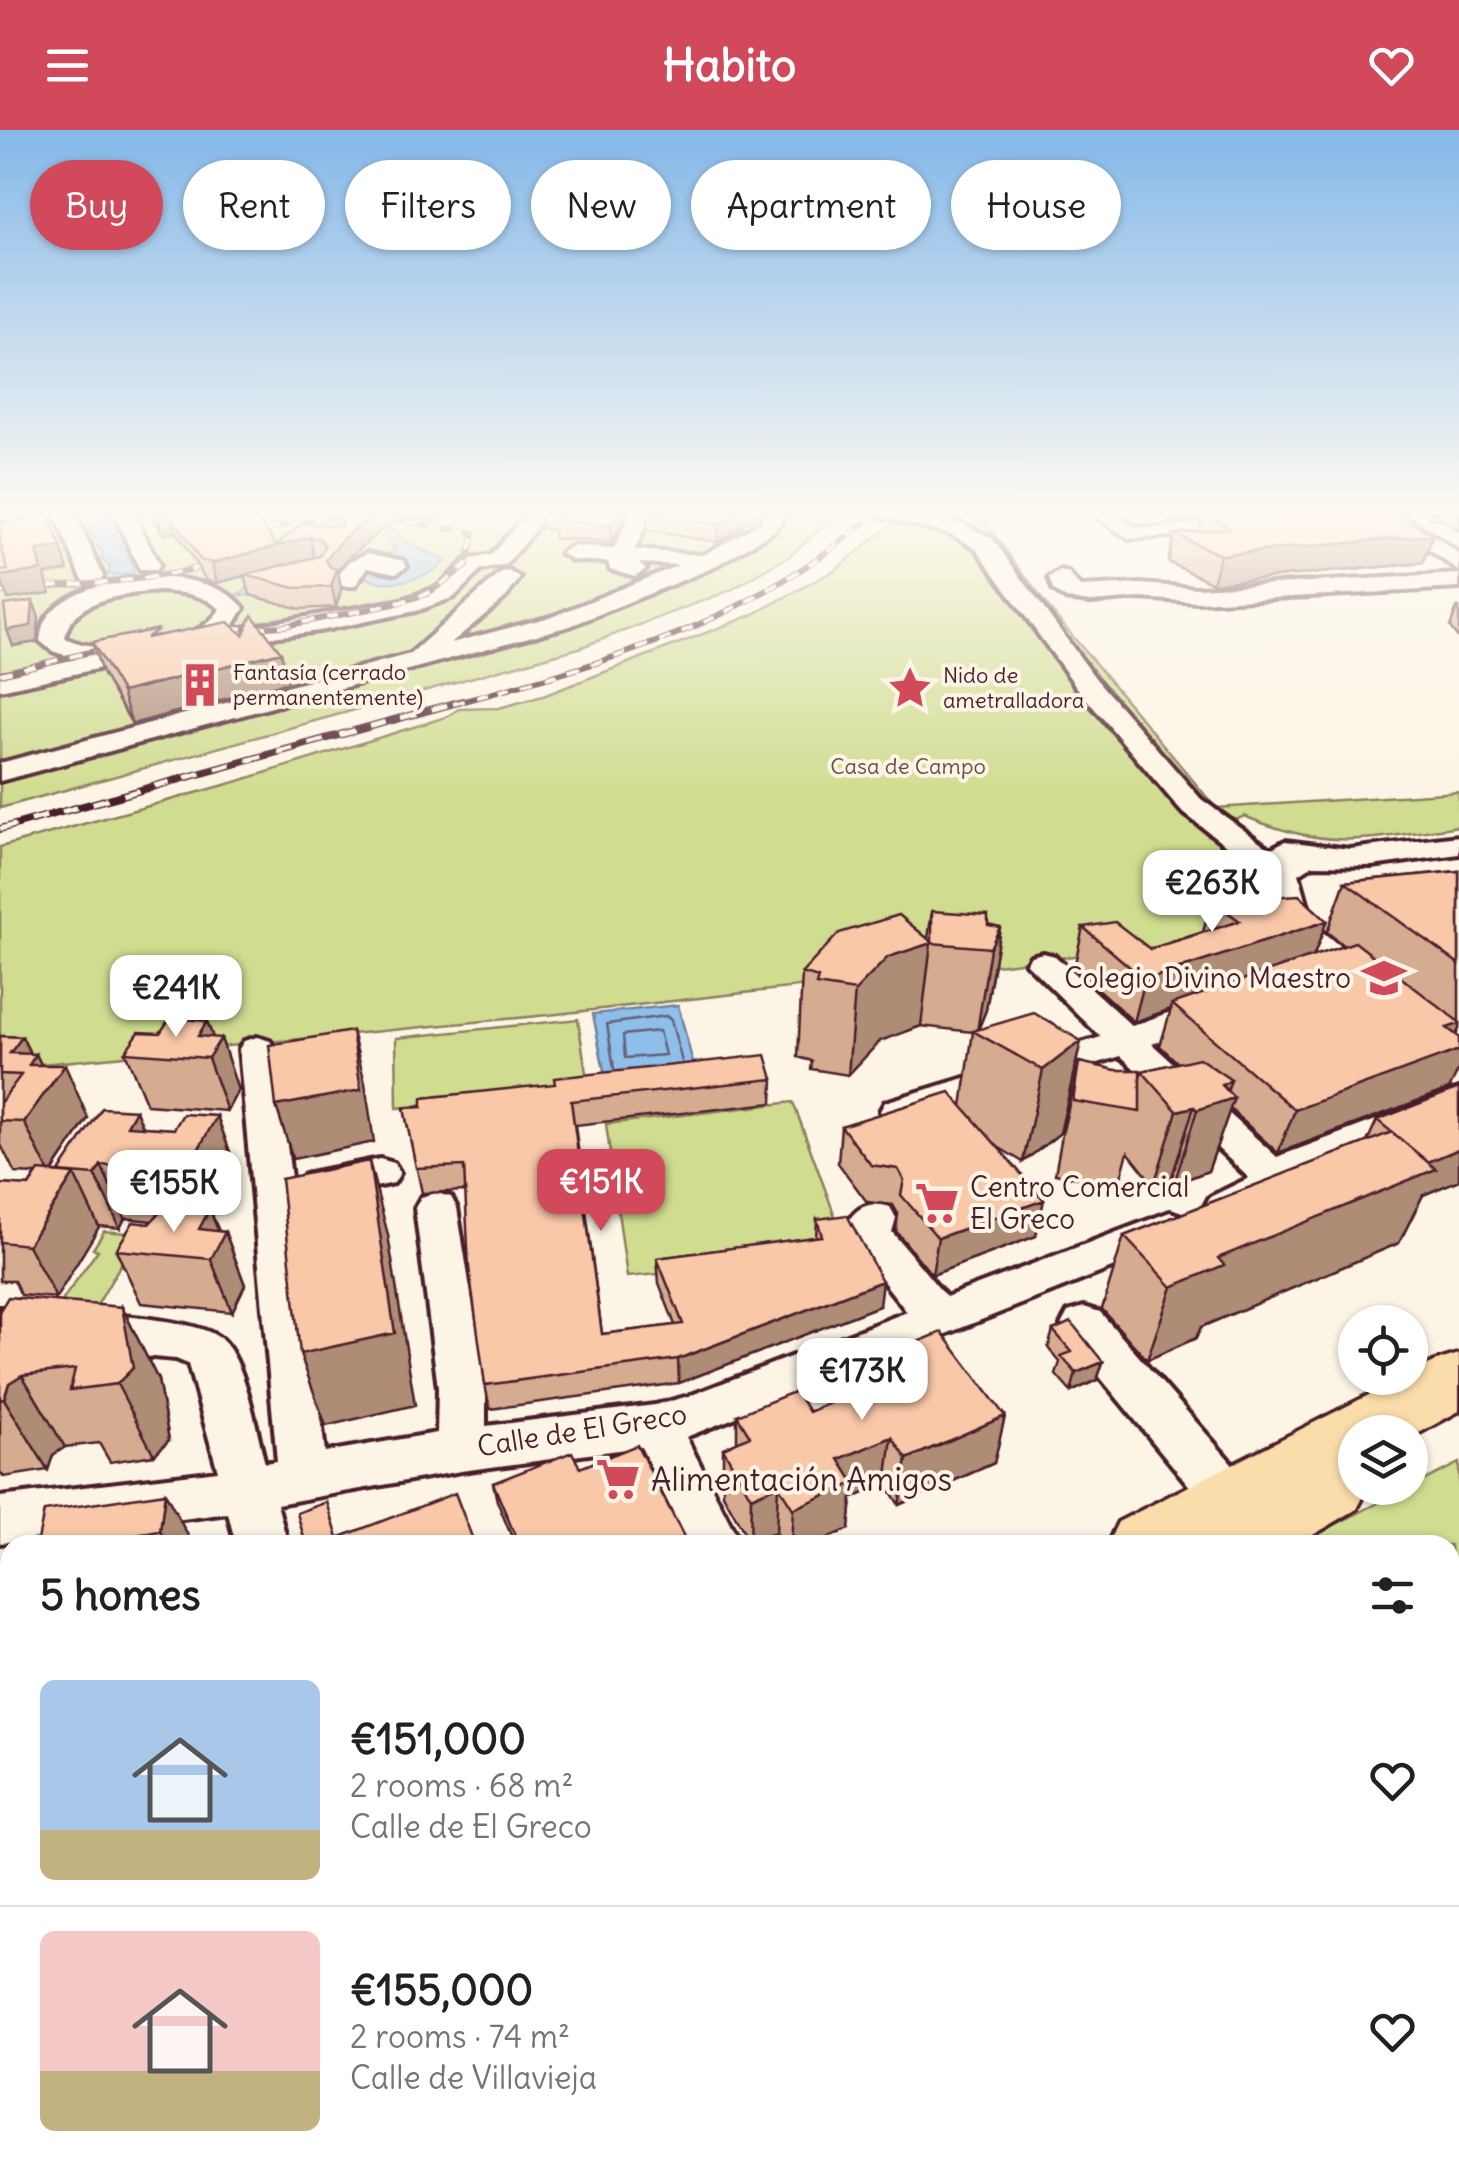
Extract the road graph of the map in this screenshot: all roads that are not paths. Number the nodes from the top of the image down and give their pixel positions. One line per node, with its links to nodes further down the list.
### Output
1 (69, 607): 10 (street)
2 (232, 607): 8 (street)
3 (401, 607): 8 (street)
4 (406, 607): 10 (street)
5 (479, 607): 9 (street)
6 (596, 607): 9 (street)
7 (1031, 607): 14 (street)
8 (186, 644): 10 (street)
9 (414, 662): 12 (street)
10 (53, 664): 11 (street)
11 (0, 682)
12 (0, 772)
13 (1459, 846): 14 (street)
14 (1300, 867): 16 (street)
15 (1043, 963): 20 (street)
16 (1343, 967): 17 (street); 19 (street)
17 (1301, 980)
18 (1250, 997): 20 (street)
19 (1386, 1001)
20 (1126, 1040): 23 (street); 25 (street)
21 (257, 1049): 26 (street)
22 (1459, 1102): 25 (street, Calle de El Greco)
23 (880, 1116)
24 (380, 1172): 26 (street)
25 (1271, 1176): 29 (street, Calle de El Greco)
26 (270, 1194): 39 (street)
27 (436, 1208): 38 (street)
28 (875, 1218): 29 (street)
29 (936, 1317): 35 (street, Calle de El Greco)
30 (1084, 1325): 43 (street)
31 (0, 1326): 41 (street)
32 (1459, 1380): 33 (highway)
33 (1394, 1415)
34 (1459, 1418): 36 (highway)
35 (654, 1425): 38 (street, Calle de El Greco); 45 (street)
36 (1428, 1436)
37 (1338, 1448): 43 (highway)
38 (461, 1450): 39 (street, Calle de El Greco)
39 (304, 1476): 41 (street, Calle de El Greco)
40 (1338, 1482): 43 (highway)
41 (244, 1488): 42 (street, Calle de El Greco); 44 (street)
42 (0, 1520)
43 (1231, 1522): 46 (highway)
44 (259, 1535)
45 (710, 1535)
46 (1182, 1535)

